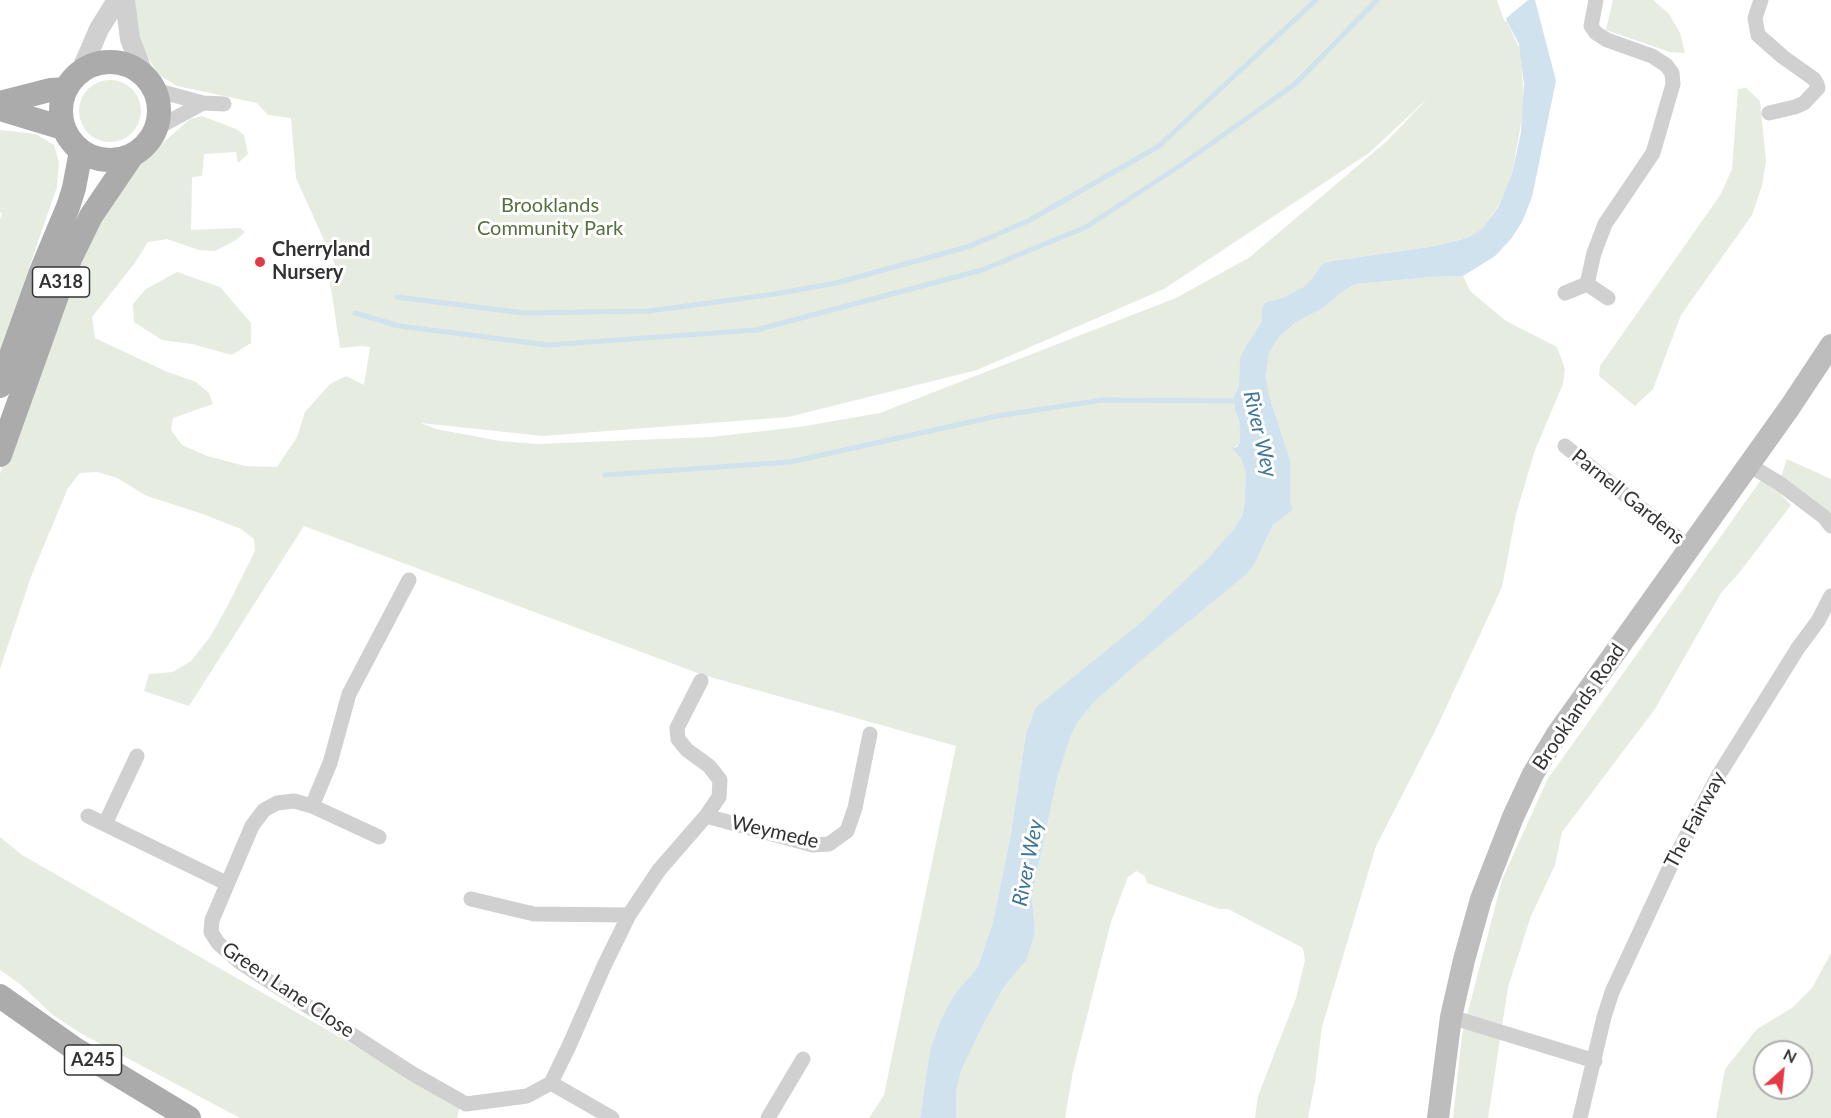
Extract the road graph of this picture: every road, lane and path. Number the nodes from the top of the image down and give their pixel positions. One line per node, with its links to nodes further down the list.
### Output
1 (117, 0): 5 (street)
2 (125, 0): 6 (street)
3 (1761, 0): 11 (street)
4 (1596, 2): 16 (street)
5 (74, 80): 6 (main road); 7 (main road); 12 (main road)
6 (149, 82): 8 (street); 13 (main road)
7 (0, 103)
8 (203, 103): 9 (street); 13 (street)
9 (224, 104)
10 (0, 109): 12 (main road)
11 (1769, 113)
12 (63, 128): 14 (main road)
13 (157, 128): 15 (main road, A318)
14 (81, 151): 15 (main road); 20 (main road, A318)
15 (130, 157): 22 (main road, A318)
16 (1587, 284): 17 (street); 18 (street)
17 (1565, 292)
18 (1608, 298)
19 (1831, 345): 23 (main road, Brooklands Road)
20 (0, 386)
21 (1565, 446): 25 (street, Parnell Gardens)
22 (0, 455)
23 (1749, 465): 24 (street); 25 (main road, Brooklands Road)
24 (1831, 526)
25 (1690, 548): 40 (main road, Brooklands Road)
26 (409, 580): 31 (street)
27 (1831, 596): 42 (street, The Fairway)
28 (701, 681): 33 (street, Weymede)
29 (870, 734): 33 (street, Weymede)
30 (137, 756): 34 (street)
31 (312, 806): 35 (street, Green Lane Close); 36 (street, Green Lane Close)
32 (88, 816): 34 (street)
33 (706, 816): 38 (street, Weymede)
34 (105, 824): 36 (street)
35 (380, 837)
36 (226, 883): 44 (street, Green Lane Close)
37 (471, 899): 38 (street)
38 (629, 915): 43 (street, Weymede)
39 (0, 996): 46 (main road, A245)
40 (1451, 1017): 42 (street); 49 (main road, Brooklands Road)
41 (803, 1059): 48 (street)
42 (1595, 1061): 50 (street, The Fairway)
43 (551, 1083): 44 (street); 45 (street)
44 (465, 1111)
45 (590, 1112): 47 (street)
46 (189, 1118)
47 (612, 1118)
48 (768, 1118)
49 (1438, 1118)
50 (1581, 1118)

